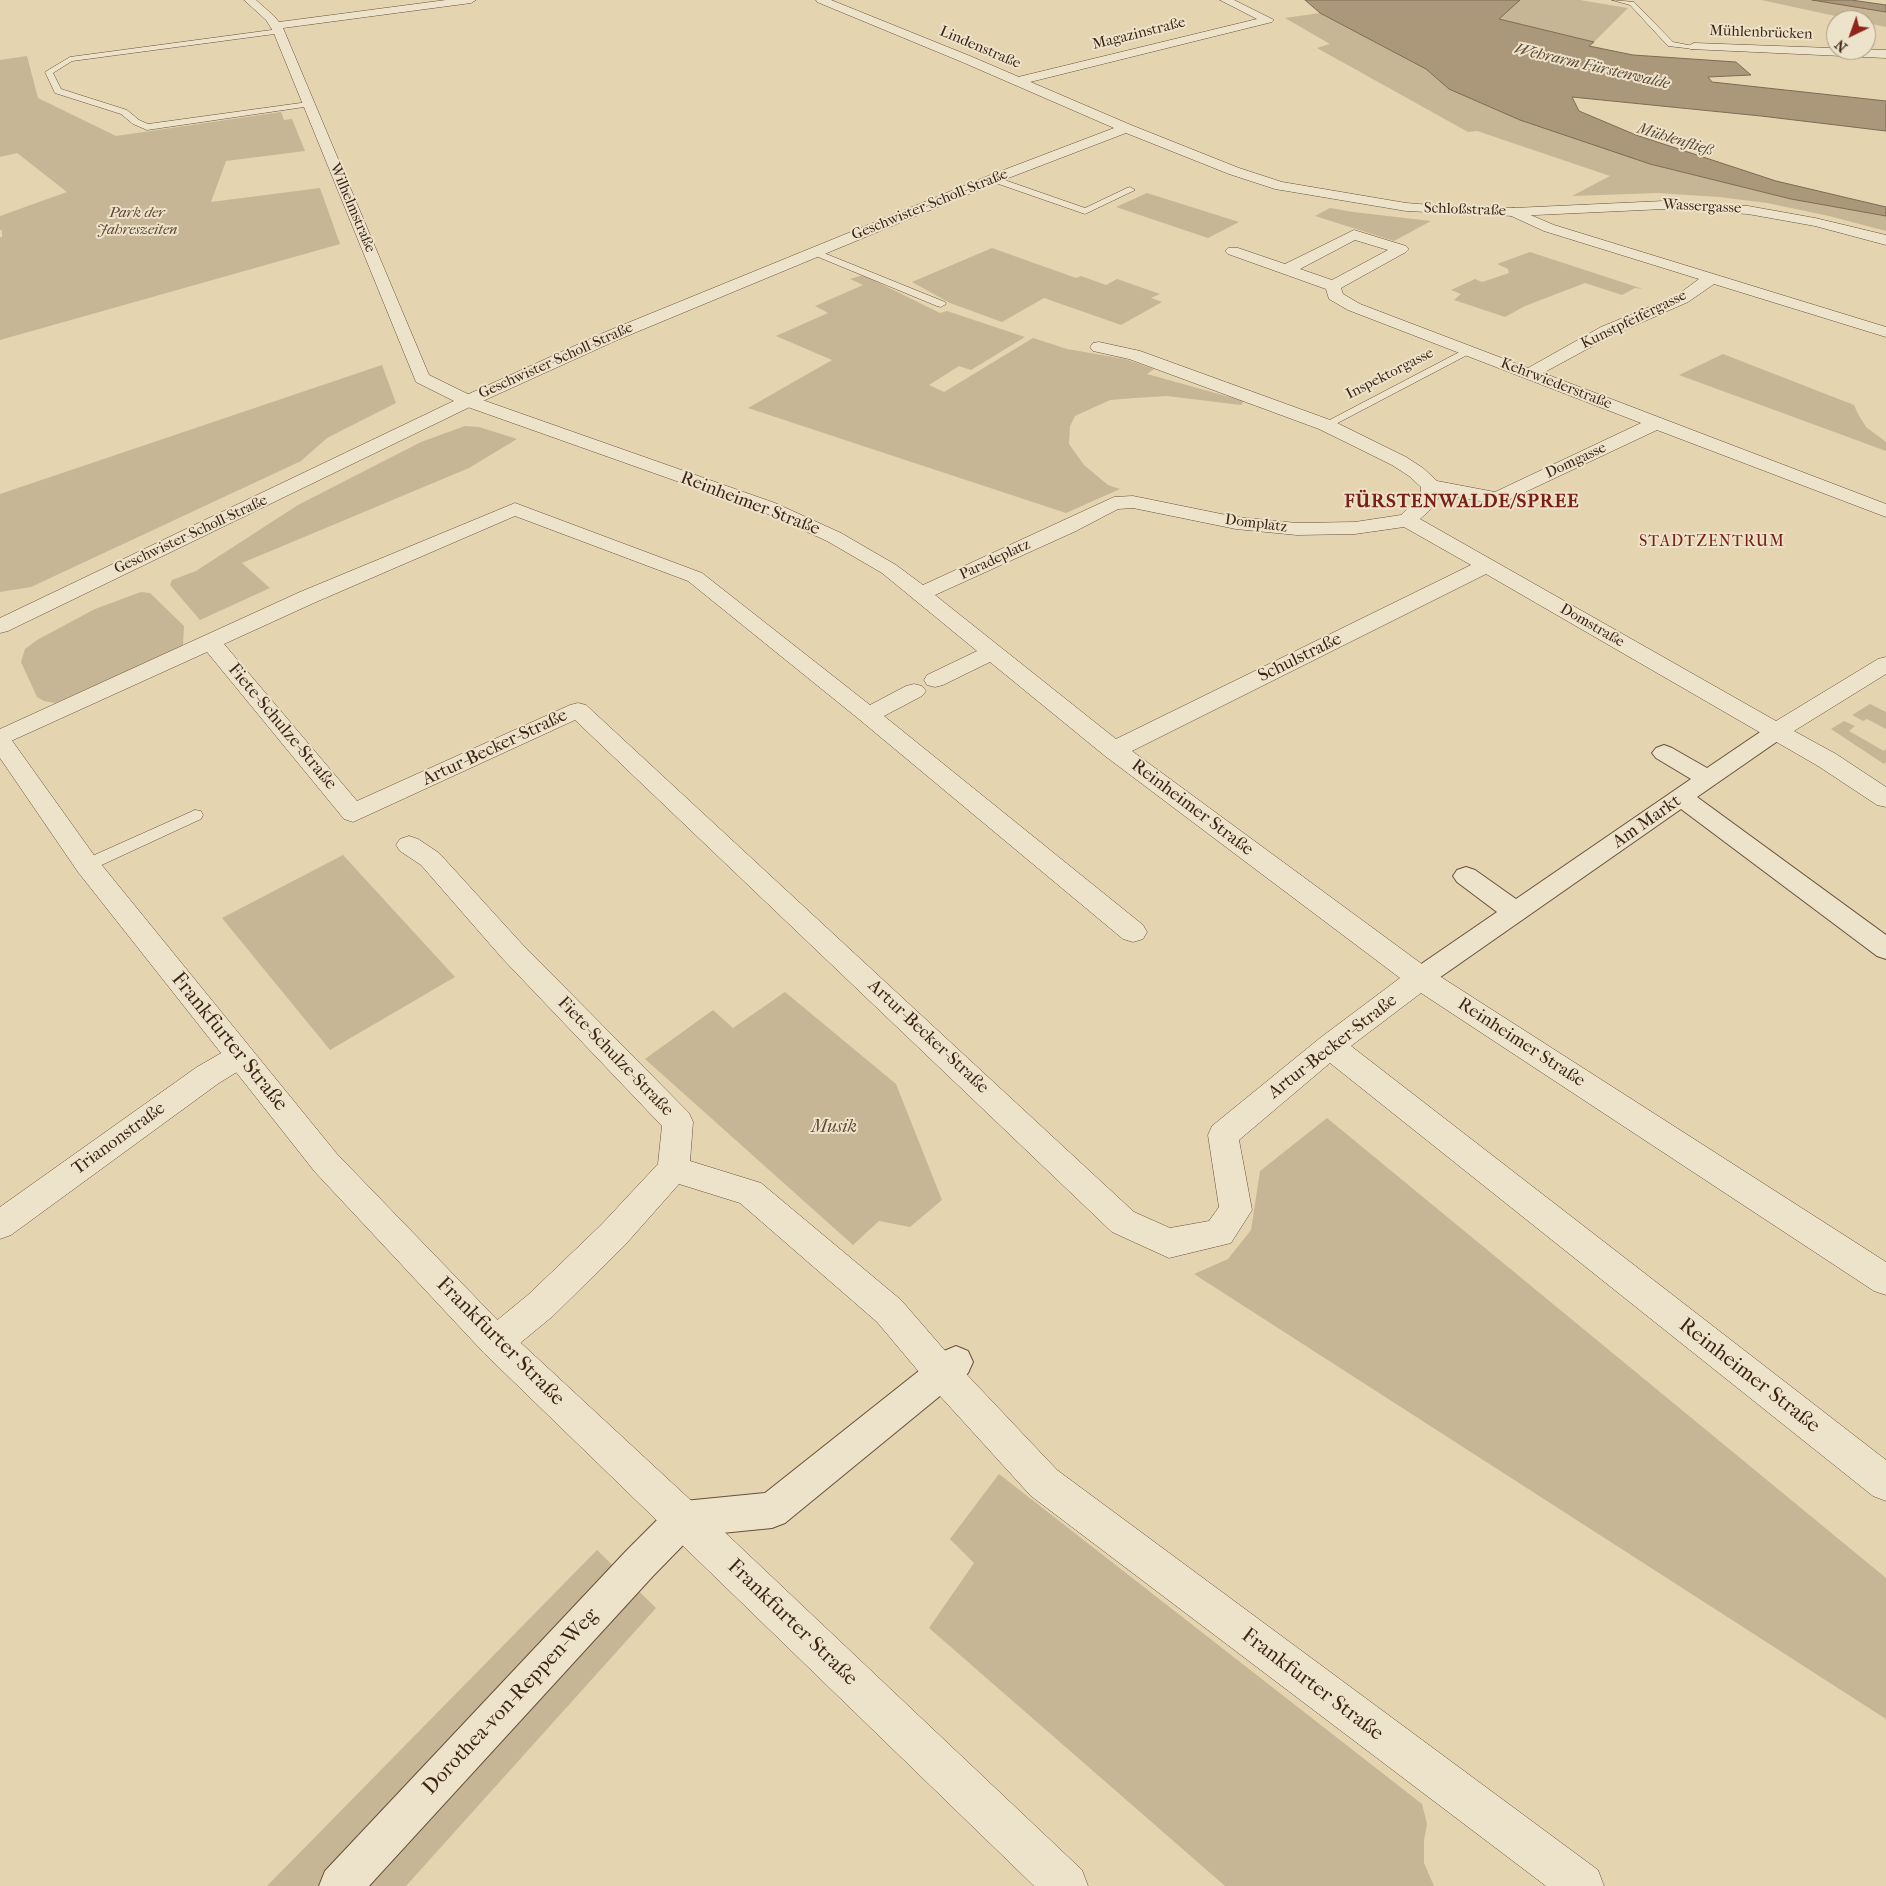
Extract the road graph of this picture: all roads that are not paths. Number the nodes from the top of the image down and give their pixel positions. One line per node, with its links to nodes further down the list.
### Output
1 (248, 0): 6 (street, Wilhelmstraße)
2 (471, 0): 6 (street)
3 (821, 0): 9 (street, Lindenstraße)
4 (1225, 0): 9 (street, Magazinstraße)
5 (1615, 0): 7 (lane)
6 (278, 28): 10 (street, Wilhelmstraße); 10 (lane)
7 (1694, 47): 8 (street, Mühlenbrücken)
8 (1886, 54)
9 (1018, 81): 11 (street, Lindenstraße)
10 (308, 104): 26 (street, Wilhelmstraße)
11 (1126, 128): 12 (street, Geschwister-Scholl-Straße); 14 (street, Schloßstraße)
12 (993, 179): 13 (lane); 17 (street, Geschwister-Scholl-Straße)
13 (1130, 190)
14 (1514, 212): 15 (street, Wassergasse); 19 (street, Schloßstraße)
15 (1886, 240)
16 (1233, 251): 18 (street)
17 (814, 252): 21 (lane); 26 (street, Geschwister-Scholl-Straße)
18 (1286, 270): 20 (street); 20 (street)
19 (1712, 278): 22 (street, Schloßstraße); 25 (street, Kunstpfeifergasse)
20 (1333, 286): 24 (street, Kehrwiederstraße)
21 (941, 304)
22 (1886, 332)
23 (1099, 347): 28 (street)
24 (1469, 350): 25 (street, Kehrwiederstraße); 28 (lane, Inspektorgasse)
25 (1529, 374): 27 (street, Kehrwiederstraße)
26 (468, 401): 34 (street, Reinheimer Straße); 35 (street, Geschwister-Scholl-Straße)
27 (1656, 423): 29 (street, Domgasse); 30 (street, Kehrwiederstraße)
28 (1326, 425): 29 (street)
29 (1431, 486): 31 (street)
30 (1886, 511)
31 (1407, 520): 32 (street, Domplatz); 33 (street, Domstraße)
32 (1069, 527): 34 (street, Paradeplatz)
33 (1487, 565): 42 (street, Domstraße); 44 (street, Schulstraße)
34 (922, 594): 37 (street, Reinheimer Straße)
35 (0, 626)
36 (211, 642): 41 (street); 43 (street); 49 (street, Fiete-Schulze-Straße)
37 (992, 652): 39 (street); 44 (street, Reinheimer Straße)
38 (1886, 664): 42 (street)
39 (935, 680)
40 (914, 692): 41 (street)
41 (868, 715): 55 (street)
42 (1777, 731): 46 (street, Am Markt); 48 (street, Domstraße)
43 (0, 738): 52 (street, Frankfurter Straße)
44 (1114, 750): 57 (street, Reinheimer Straße)
45 (1664, 753): 46 (street)
46 (1708, 779): 47 (street, Am Markt)
47 (1682, 798): 54 (street, Am Markt); 56 (street)
48 (1886, 799)
49 (353, 813): 58 (street, Artur-Becker-Straße)
50 (196, 815): 52 (lane)
51 (409, 845): 60 (street, Fiete-Schulze-Straße)
52 (87, 865): 59 (street, Frankfurter Straße)
53 (1466, 876): 54 (street)
54 (1516, 912): 57 (street, Am Markt)
55 (1132, 932)
56 (1886, 949)
57 (1420, 978): 58 (street, Artur-Becker-Straße); 62 (street, Reinheimer Straße)
58 (1330, 1046): 65 (street, Reinheimer Straße)
59 (240, 1056): 61 (street, Trianonstraße); 63 (street, Frankfurter Straße)
60 (674, 1169): 63 (street); 64 (street, Frankfurter Straße)
61 (0, 1225)
62 (1886, 1280)
63 (496, 1342): 66 (street, Frankfurter Straße)
64 (949, 1368): 66 (street); 69 (street, Frankfurter Straße)
65 (1886, 1483)
66 (684, 1518): 67 (street, Dorothea-von-Reppen-Weg); 68 (street, Frankfurter Straße)
67 (340, 1886)
68 (1066, 1886)
69 (1582, 1886)

